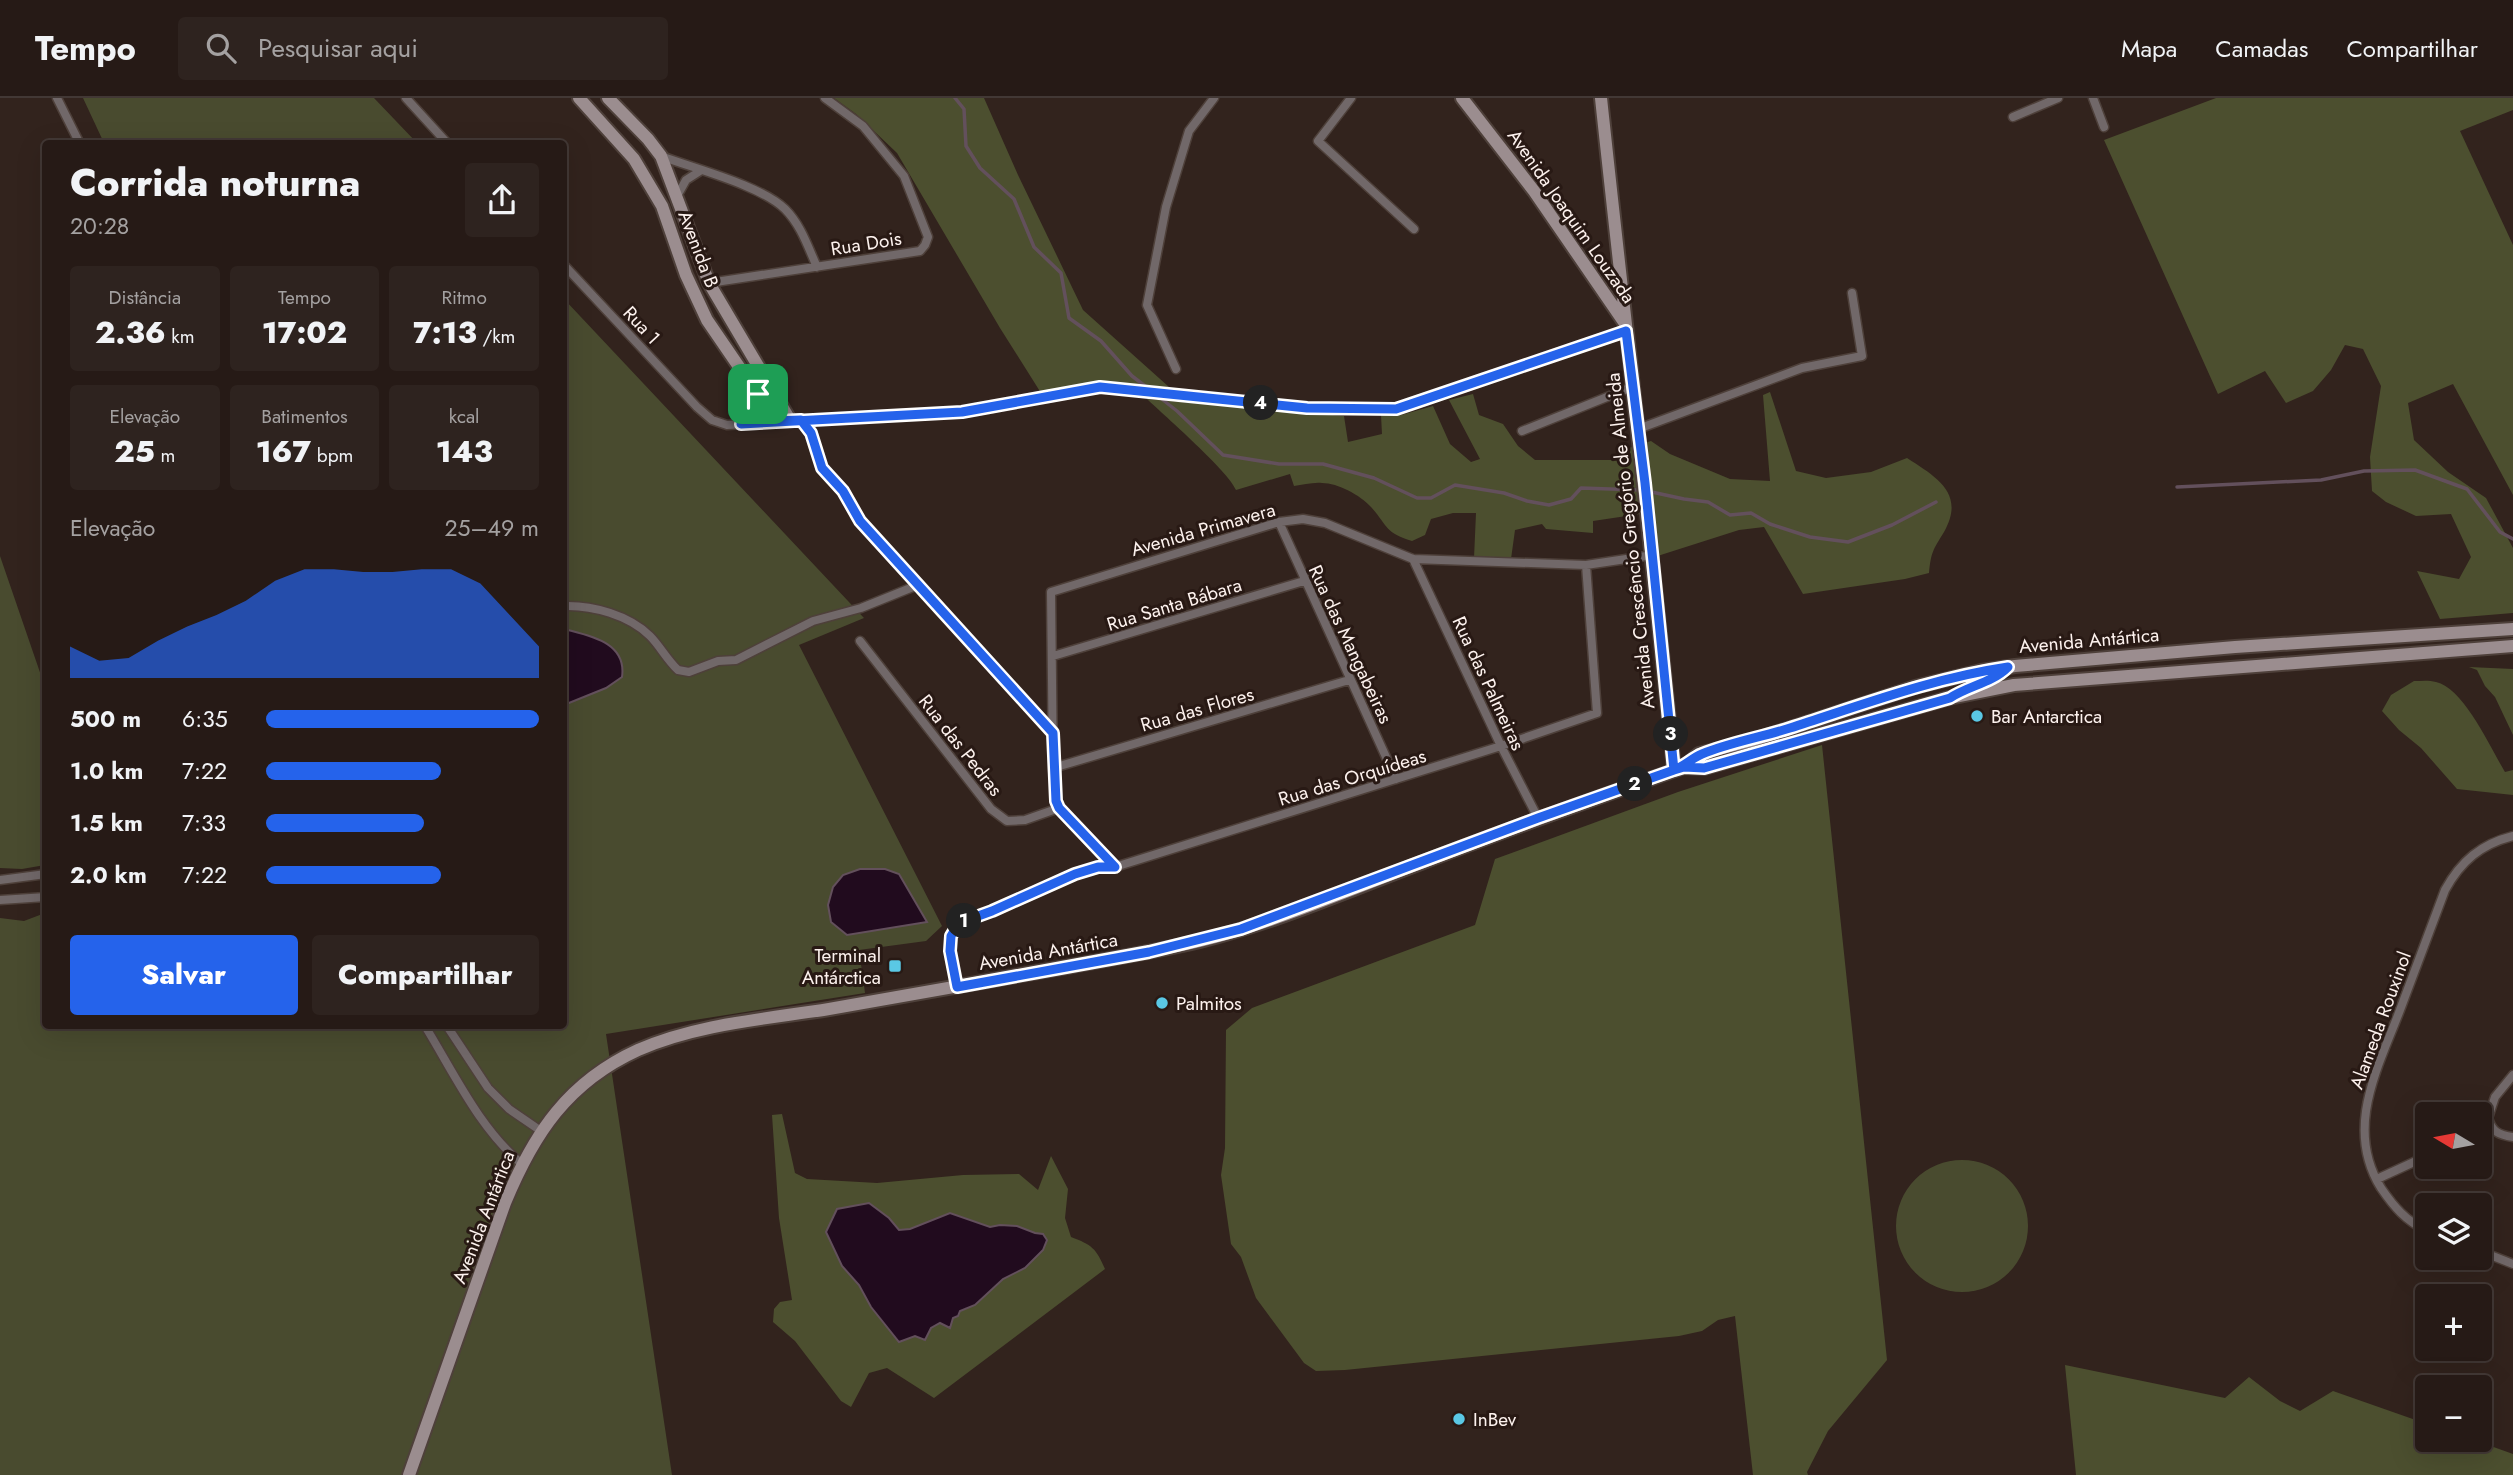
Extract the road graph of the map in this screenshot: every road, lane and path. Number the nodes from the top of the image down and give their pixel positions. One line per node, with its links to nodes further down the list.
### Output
1 (57, 98): 14 (street)
2 (405, 98): 15 (street)
3 (579, 98): 27 (main road, Avenida B)
4 (608, 98): 16 (main road, Avenida B)
5 (825, 98): 20 (street, Rua Dois)
6 (1213, 98): 25 (street)
7 (1351, 98): 19 (street)
8 (1462, 98): 24 (main road, Avenida Joaquim Louzada)
9 (1601, 98): 24 (main road, Avenida Crescêncio Gregório de Almeida)
10 (2058, 98): 12 (street)
11 (2093, 98): 13 (street)
12 (2012, 117)
13 (2104, 127)
14 (78, 140)
15 (445, 140)
16 (660, 156): 17 (street); 18 (main road, Avenida B)
17 (700, 171): 18 (street); 20 (street)
18 (677, 196): 22 (main road, Avenida B)
19 (1414, 229)
20 (817, 267): 22 (street, Rua Dois)
21 (567, 268): 30 (street, Rua 1)
22 (709, 283): 28 (main road, Avenida B)
23 (1852, 293): 31 (street)
24 (1625, 327): 26 (main road, Avenida Crescêncio Gregório de Almeida); 28 (street, Rua 1)
25 (1176, 369)
26 (1632, 387): 31 (main road, Avenida Crescêncio Gregório de Almeida); 32 (street)
27 (758, 394): 29 (main road, Avenida B); 30 (main road)
28 (795, 420): 29 (street, Rua 1); 38 (street)
29 (776, 421): 30 (street, Rua 1)
30 (741, 424)
31 (1637, 429): 34 (main road, Avenida Crescêncio Gregório de Almeida)
32 (1522, 431)
33 (1279, 522): 35 (street, Avenida Primavera); 37 (street, Rua das Mangabeiras); 43 (street, Avenida Primavera)
34 (1653, 555): 36 (street, Avenida Primavera); 50 (main road, Avenida Crescêncio Gregório de Almeida)
35 (1413, 559): 36 (street, Avenida Primavera); 48 (street, Rua das Palmeiras)
36 (1586, 565): 48 (street, Rua das Orquídeas)
37 (1304, 582): 43 (street, Rua Santa Bábara); 45 (street, Rua das Mangabeiras)
38 (918, 585): 39 (street); 47 (street)
39 (567, 606)
40 (2513, 629): 44 (main road, Avenida Antártica)
41 (860, 640): 52 (street, Rua das Pedras)
42 (2513, 646): 46 (main road, Avenida Antártica)
43 (1053, 656): 47 (street)
44 (2008, 667): 46 (main road); 50 (main road, Avenida Antártica)
45 (1349, 680): 49 (street, Rua das Flores); 51 (street, Rua das Mangabeiras)
46 (1950, 698): 50 (main road, Avenida Antártica)
47 (1053, 733): 49 (street)
48 (1501, 746): 51 (street, Rua das Orquídeas); 53 (street, Rua das Palmeiras)
49 (1053, 768): 52 (street)
50 (1679, 769): 53 (main road, Avenida Antártica)
51 (1396, 779): 55 (street, Rua das Orquídeas)
52 (1059, 808): 55 (street)
53 (1538, 818): 60 (main road, Avenida Antártica)
54 (2513, 835): 70 (street, Alameda Rouxinol)
55 (1115, 867): 60 (street, Rua das Orquídeas)
56 (42, 875): 57 (street)
57 (0, 880)
58 (42, 897): 59 (street)
59 (0, 900)
60 (957, 987): 66 (main road, Avenida Antártica)
61 (427, 1029): 69 (street)
62 (449, 1029): 66 (street)
63 (2513, 1075): 64 (street)
64 (2492, 1104)
65 (2492, 1128): 67 (street)
66 (541, 1131): 69 (main road, Avenida Antártica)
67 (2513, 1137)
68 (2415, 1161): 70 (street)
69 (522, 1164): 74 (main road, Avenida Antártica)
70 (2376, 1179): 71 (street, Alameda Rouxinol)
71 (2415, 1222)
72 (2492, 1256): 73 (street)
73 (2513, 1264)
74 (409, 1475)

